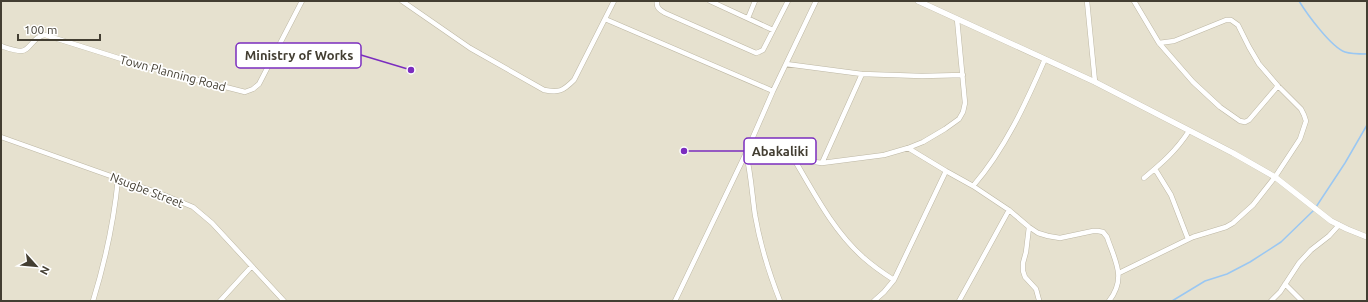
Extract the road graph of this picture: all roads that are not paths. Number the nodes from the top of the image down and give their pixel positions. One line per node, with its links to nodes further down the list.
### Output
1 (302, 1): 17 (street, Town Planning Road)
2 (402, 1): 13 (street)
3 (614, 1): 13 (street)
4 (657, 1): 15 (street)
5 (710, 1): 12 (street)
6 (755, 1): 12 (street)
7 (788, 1): 15 (street)
8 (816, 1): 19 (street)
9 (921, 1): 14 (street)
10 (1087, 1): 22 (street)
11 (1134, 1): 16 (street)
12 (748, 18): 15 (street)
13 (605, 19): 24 (street)
14 (957, 19): 18 (street); 21 (street)
15 (773, 30)
16 (1159, 43): 23 (street); 23 (street)
17 (1, 46)
18 (1045, 59): 22 (street); 36 (street)
19 (786, 64): 20 (street); 24 (street)
20 (862, 74): 21 (street); 30 (street)
21 (963, 75): 27 (street)
22 (1095, 82): 25 (street)
23 (1278, 86): 33 (street)
24 (773, 90): 28 (street)
25 (1189, 131): 31 (street); 33 (street)
26 (1, 137): 35 (street, Nsugbe Street)
27 (908, 148): 30 (street); 32 (street)
28 (746, 153): 29 (street); 50 (street); 51 (street)
29 (794, 159): 30 (street); 44 (street)
30 (822, 163)
31 (1155, 169): 34 (street); 41 (street)
32 (946, 171): 36 (street); 44 (street)
33 (1275, 177): 38 (street); 41 (street)
34 (1144, 178)
35 (118, 179): 42 (street, Nsugbe Street); 47 (street)
36 (973, 186): 37 (street)
37 (1009, 210): 39 (street); 53 (street)
38 (1339, 225): 40 (street); 45 (street)
39 (1029, 227): 43 (street); 46 (street)
40 (1367, 237)
41 (1188, 239): 43 (street)
42 (251, 267): 48 (street); 49 (street, Nsugbe Street)
43 (1119, 273): 54 (street)
44 (894, 280): 52 (street)
45 (1285, 284): 55 (street); 56 (street)
46 (1039, 300)
47 (93, 301)
48 (220, 301)
49 (284, 301)
50 (677, 301)
51 (780, 301)
52 (874, 301)
53 (959, 301)
54 (1110, 301)
55 (1271, 301)
56 (1302, 301)

